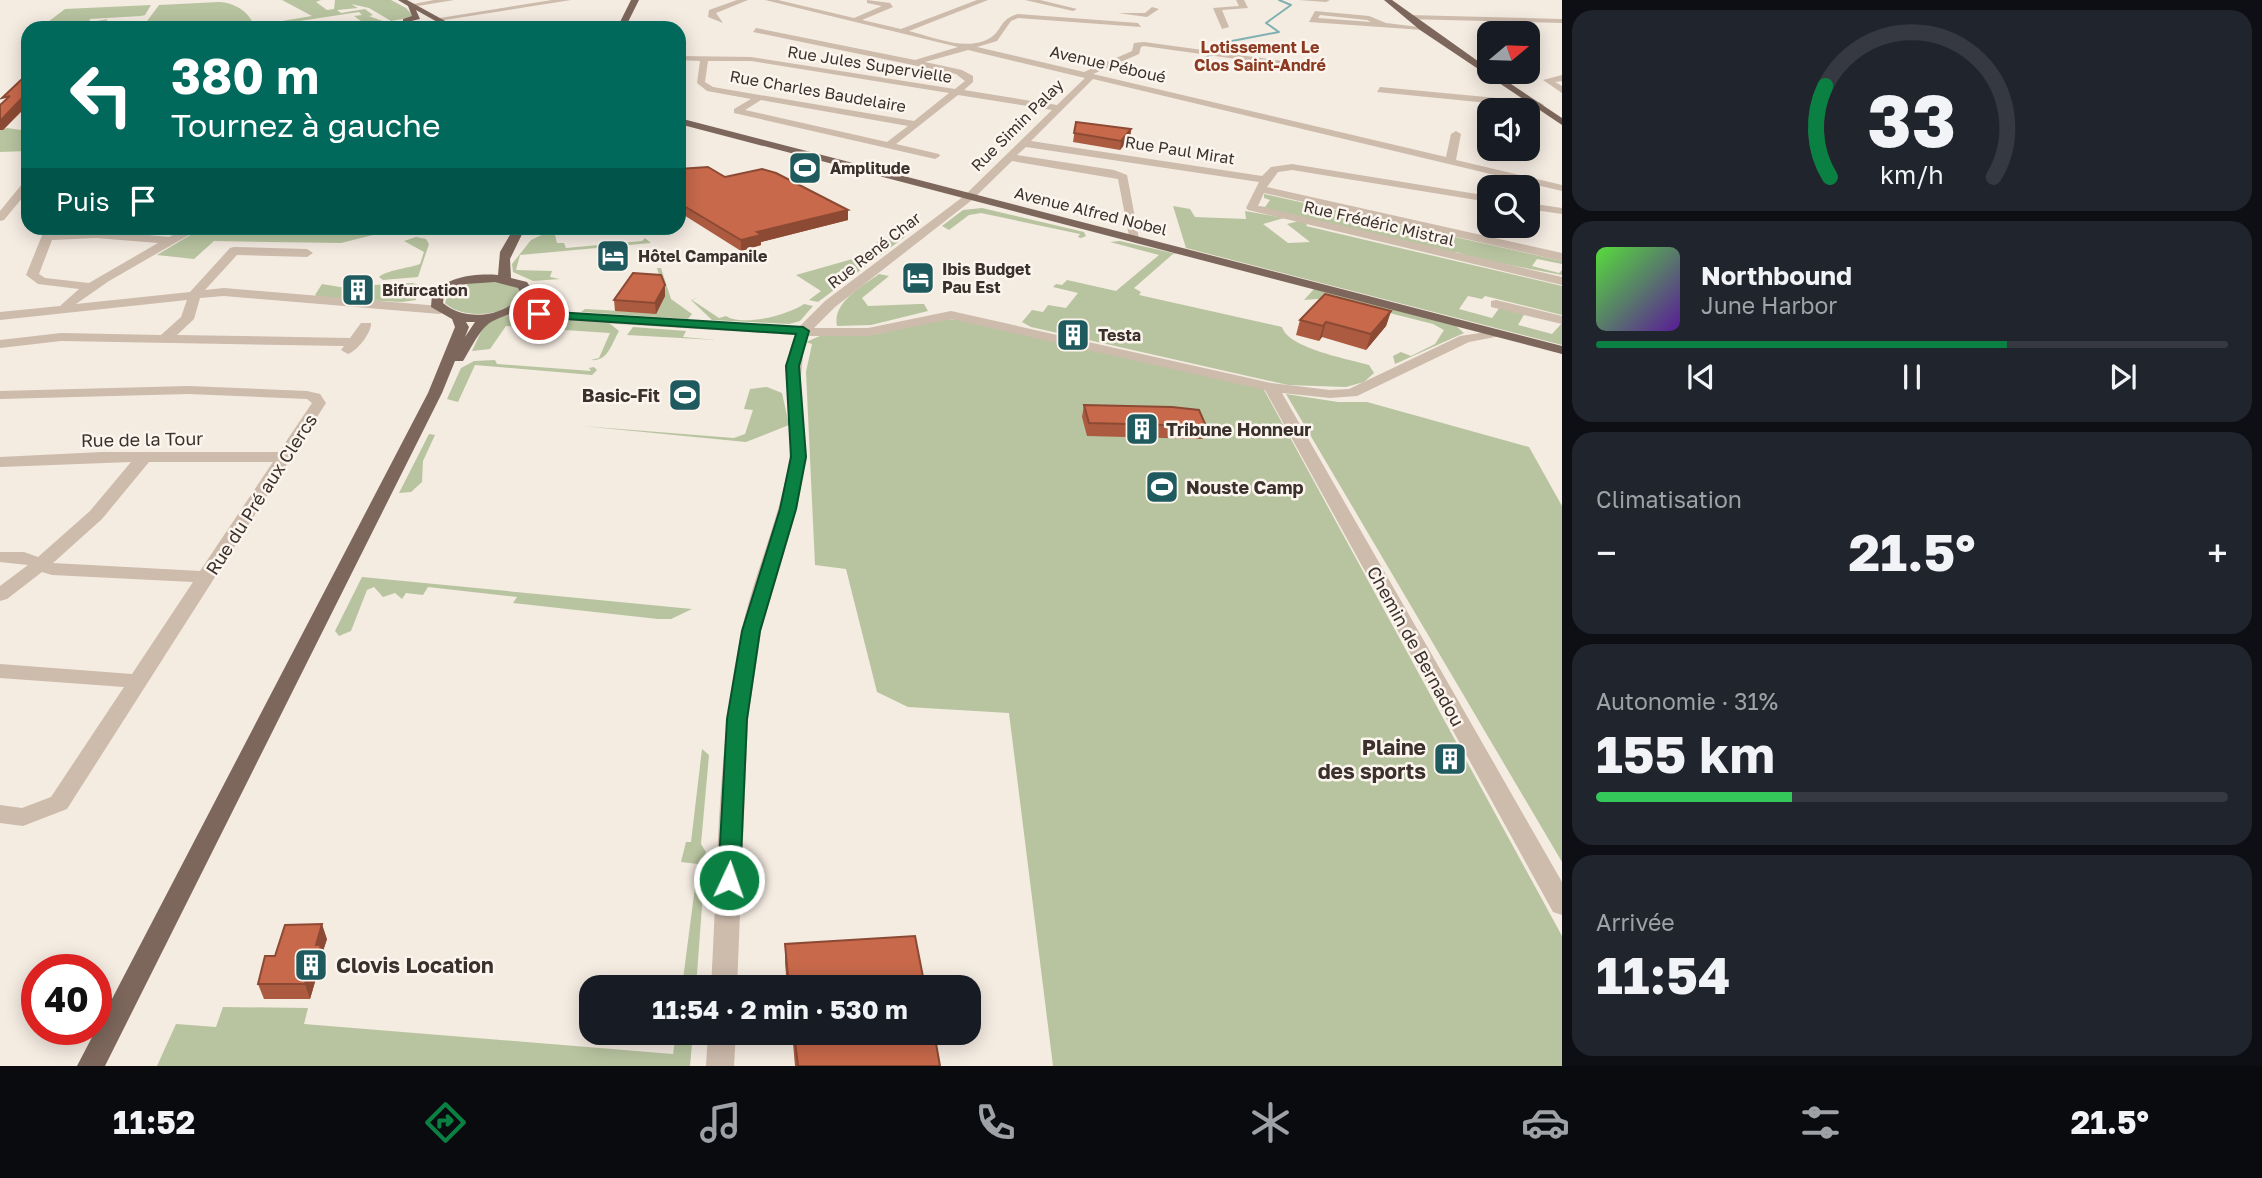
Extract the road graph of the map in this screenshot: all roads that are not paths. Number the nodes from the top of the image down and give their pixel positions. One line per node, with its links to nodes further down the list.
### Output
1 (402, 0): 16 (main road)
2 (450, 0): 16 (street)
3 (567, 0): 21 (street)
4 (635, 0): 26 (main road)
5 (744, 0): 27 (street)
6 (769, 0): 23 (street, Avenue Péboué)
7 (983, 0): 33 (street)
8 (1029, 0): 14 (street)
9 (1240, 0): 30 (street)
10 (1303, 0): 11 (street)
11 (1326, 0)
12 (1388, 0): 19 (main road)
13 (870, 1): 23 (street)
14 (1081, 4)
15 (1159, 4): 18 (street)
16 (412, 5): 21 (main road); 24 (main road)
17 (1461, 9): 22 (street)
18 (1107, 12)
19 (1409, 17): 20 (street); 31 (main road)
20 (1422, 18): 22 (street); 31 (main road)
21 (439, 19): 25 (main road)
22 (1514, 19): 28 (street)
23 (855, 20): 33 (street, Avenue Péboué)
24 (406, 21)
25 (442, 21)
26 (624, 21)
27 (720, 21)
28 (1560, 22)
29 (1386, 26): 29 (street); 31 (street)
30 (1226, 27)
31 (1423, 28): 46 (main road)
32 (756, 30): 38 (street)
33 (901, 31): 35 (street, Avenue Péboué)
34 (1129, 37): 35 (street)
35 (967, 47): 38 (street); 40 (street, Avenue Péboué)
36 (686, 58): 37 (street, Rue Jules Supervielle)
37 (704, 58): 44 (street, Rue Jules Supervielle); 45 (street, Rue Charles Baudelaire)
38 (914, 62): 44 (street)
39 (1319, 69): 40 (street)
40 (1088, 76): 49 (street, Rue Simin Palay); 59 (street, Avenue Péboué)
41 (1562, 78): 43 (street)
42 (1380, 90): 47 (street)
43 (1562, 90)
44 (956, 92): 49 (street, Rue Jules Supervielle); 52 (street)
45 (758, 98): 52 (street, Rue Charles Baudelaire); 55 (street)
46 (1527, 98)
47 (1477, 100)
48 (1540, 107): 50 (main road)
49 (1056, 108): 54 (street, Rue Simin Palay)
50 (1562, 122)
51 (686, 123): 67 (main road, Avenue Alfred Nobel)
52 (915, 124): 55 (street)
53 (1456, 134): 59 (street)
54 (1022, 143): 57 (street, Rue Simin Palay); 63 (street, Rue Paul Mirat)
55 (889, 145): 56 (street)
56 (935, 156)
57 (1008, 157): 60 (street); 67 (street, Rue Simin Palay)
58 (1341, 161): 61 (street)
59 (1448, 161): 64 (street, Avenue Péboué)
60 (1081, 168): 62 (street); 77 (street)
61 (1327, 173): 63 (street, Rue Paul Mirat); 65 (street, Rue Paul Mirat)
62 (1070, 177)
63 (1263, 184): 81 (street, Rue Frédéric Mistral); 84 (street, Rue Frédéric Mistral)
64 (1562, 188)
65 (1433, 190): 68 (street, Rue Paul Mirat); 69 (street)
66 (21, 192): 72 (street)
67 (968, 198): 77 (main road, Avenue Alfred Nobel); 98 (street, Rue René Char)
68 (1477, 198)
69 (1433, 206)
70 (1540, 208): 71 (street)
71 (1562, 211)
72 (0, 218)
73 (47, 235): 85 (street)
74 (105, 235): 78 (street)
75 (183, 235): 78 (street)
76 (515, 235): 80 (main road)
77 (1134, 235): 99 (main road, Avenue Alfred Nobel)
78 (171, 242): 85 (street)
79 (307, 253): 86 (street)
80 (503, 257): 82 (main road); 83 (main road)
81 (1562, 257)
82 (473, 279): 83 (main road); 88 (main road)
83 (505, 279): 87 (main road)
84 (1562, 281)
85 (93, 287): 90 (street)
86 (195, 294): 88 (street); 90 (street); 100 (street)
87 (525, 301): 91 (main road); 92 (street)
88 (438, 304): 94 (main road)
89 (1496, 304): 96 (street)
90 (65, 308): 93 (street)
91 (505, 313): 92 (street); 95 (main road)
92 (539, 314): 98 (street)
93 (0, 316)
94 (457, 316): 95 (main road); 104 (main road)
95 (489, 317): 104 (main road)
96 (1562, 320)
97 (366, 326): 100 (street)
98 (803, 331): 103 (street); 117 (street)
99 (1495, 333): 102 (main road, Avenue Alfred Nobel); 103 (street)
100 (165, 338): 101 (street)
101 (0, 344)
102 (1562, 350)
103 (1271, 387): 116 (street, Chemin de Bernadou)
104 (436, 389): 119 (main road)
105 (0, 395): 107 (street, Rue du Pré aux Clercs)
106 (144, 457): 107 (street, Rue de la Tour); 108 (street, Rue de la Tour); 110 (street)
107 (285, 457): 111 (street, Rue du Pré aux Clercs)
108 (0, 462)
109 (0, 557): 110 (street)
110 (42, 563): 111 (street); 112 (street)
111 (208, 576): 114 (street, Rue du Pré aux Clercs)
112 (0, 596)
113 (0, 671): 114 (street)
114 (136, 681): 115 (street, Rue du Pré aux Clercs)
115 (0, 814)
116 (1562, 905)
117 (725, 975)
118 (721, 1045): 120 (street)
119 (91, 1066)
120 (720, 1066)

